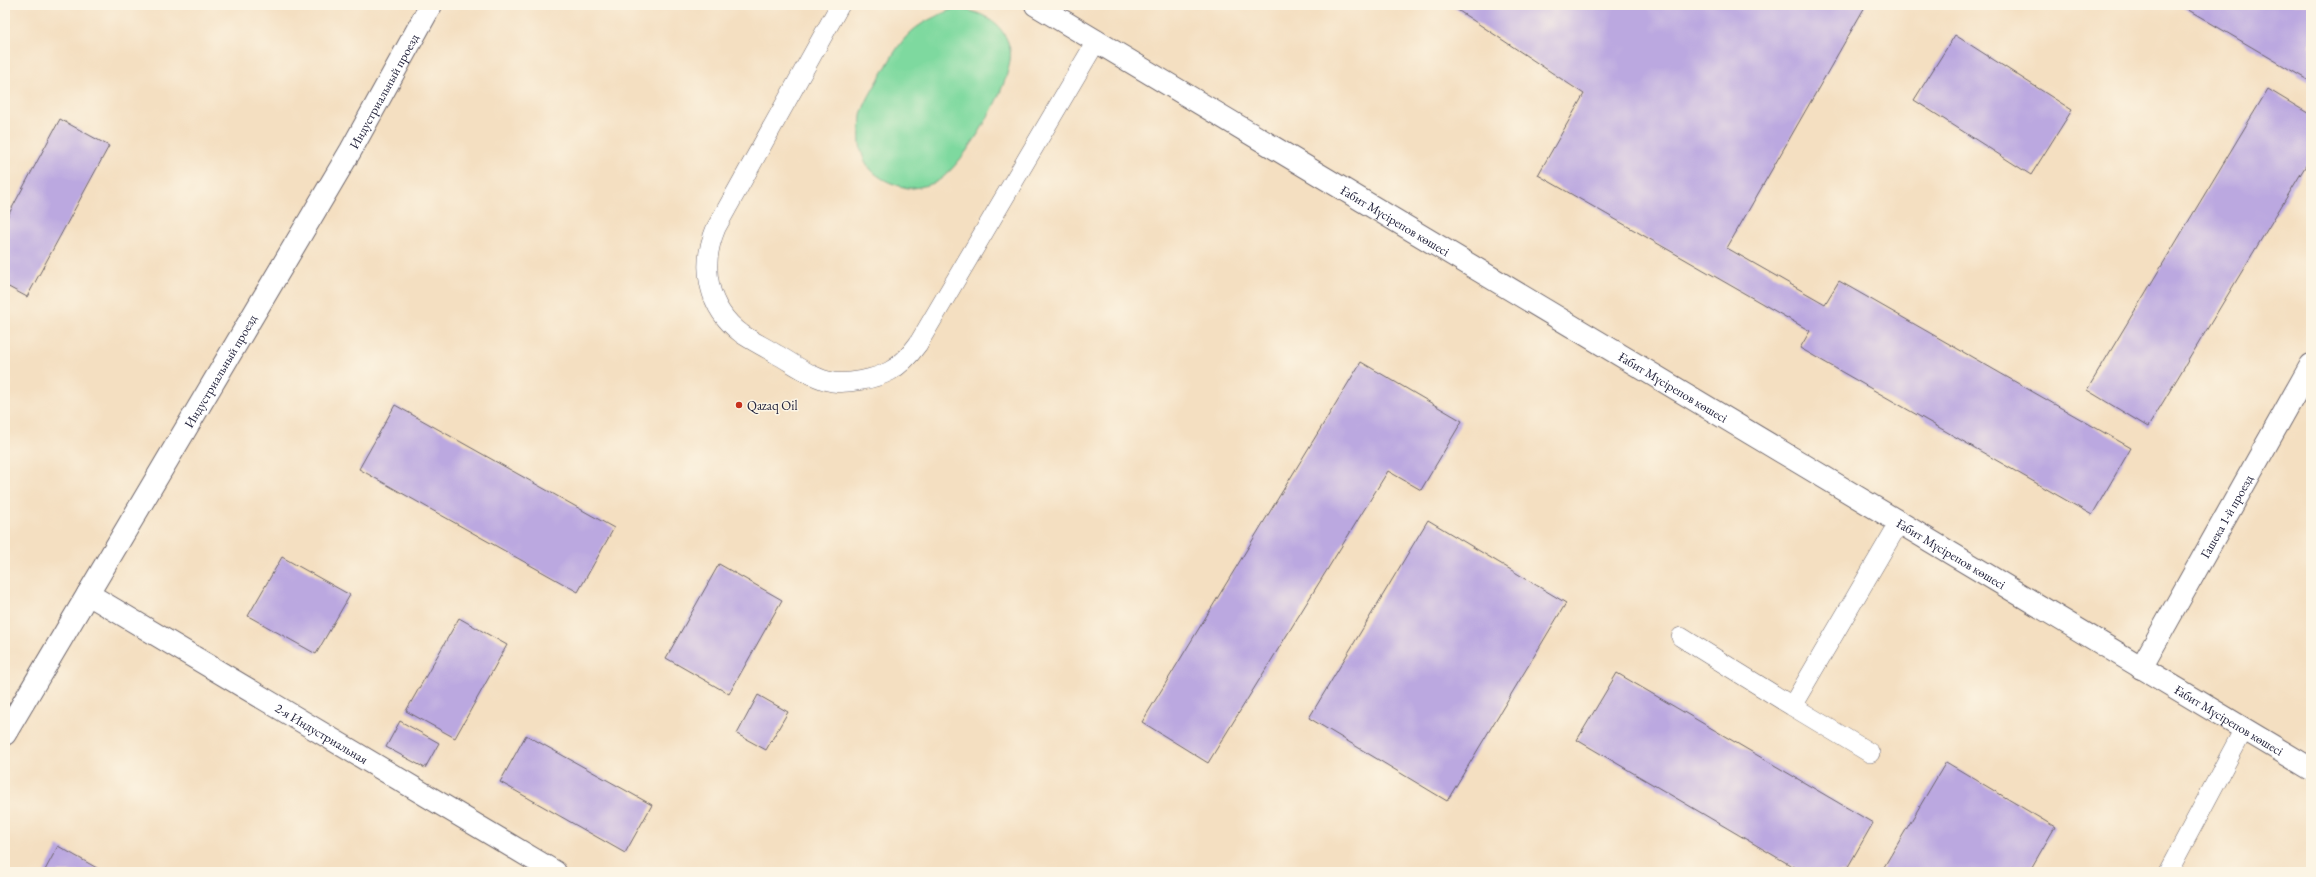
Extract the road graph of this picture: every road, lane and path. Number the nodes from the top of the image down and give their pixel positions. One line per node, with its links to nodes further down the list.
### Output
1 (431, 5): 7 (main road, Индустриальный проезд)
2 (840, 5): 4 (lane)
3 (1036, 5): 4 (main road, Ғабит Мүсірепов көшесі)
4 (1097, 40): 6 (main road, Ғабит Мүсірепов көшесі)
5 (2311, 365): 9 (main road, Гашека 1-й проезд)
6 (1899, 523): 9 (main road, Ғабит Мүсірепов көшесі); 10 (lane)
7 (88, 594): 12 (main road, Индустриальный проезд); 15 (main road, 2-я Индустриальная)
8 (1681, 638): 10 (lane)
9 (2141, 668): 11 (main road, Ғабит Мүсірепов көшесі)
10 (1792, 706): 13 (lane)
11 (2244, 729): 14 (main road, Ғабит Мүсірепов көшесі); 16 (lane)
12 (5, 734)
13 (1870, 753)
14 (2311, 769)
15 (555, 872)
16 (2168, 872)

